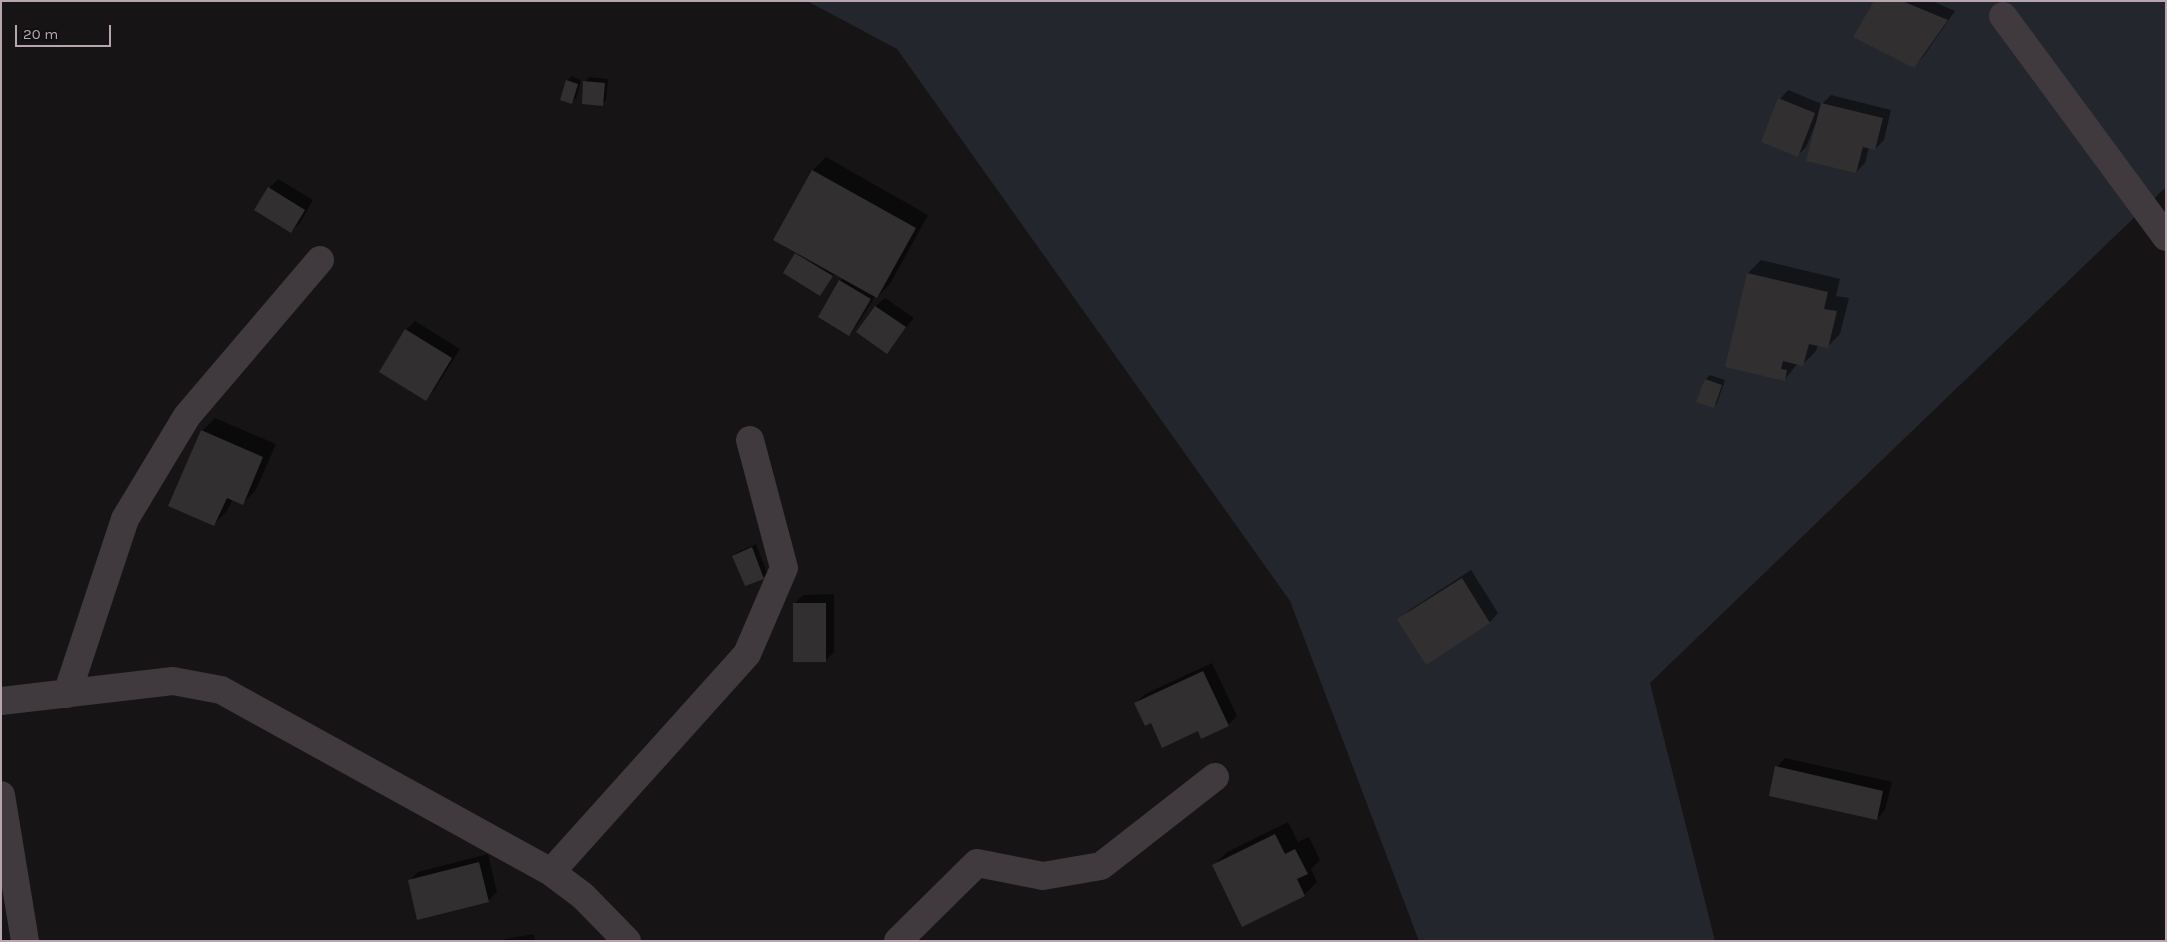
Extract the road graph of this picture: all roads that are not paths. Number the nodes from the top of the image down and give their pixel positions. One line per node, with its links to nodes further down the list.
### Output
1 (2003, 16): 2 (street)
2 (2166, 238)
3 (320, 260): 5 (street)
4 (750, 440): 9 (street)
5 (67, 694): 6 (street); 9 (street)
6 (1, 701)
7 (1215, 777): 12 (street)
8 (3, 812): 10 (street)
9 (551, 872): 11 (street)
10 (25, 941)
11 (628, 941)
12 (898, 941)

